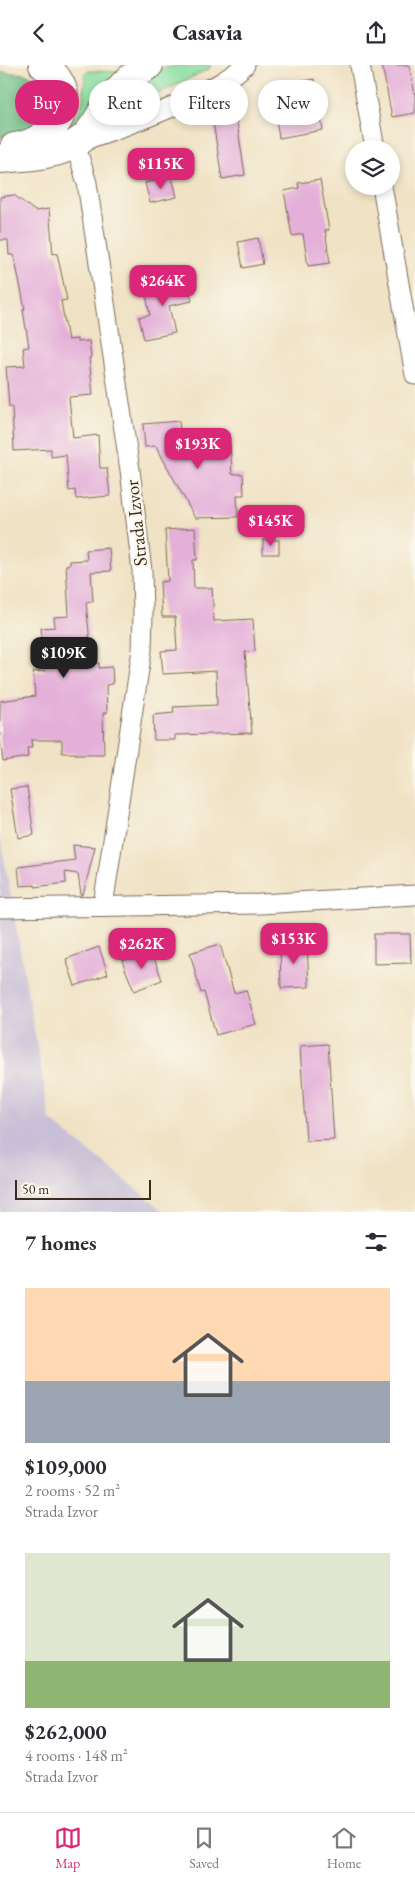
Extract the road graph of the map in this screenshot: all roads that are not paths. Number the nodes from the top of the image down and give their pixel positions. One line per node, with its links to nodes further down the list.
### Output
1 (43, 65): 7 (highway)
2 (149, 65): 6 (highway)
3 (245, 65): 6 (street)
4 (360, 65): 5 (street)
5 (373, 140)
6 (75, 143): 8 (highway); 12 (street, Strada Izvor)
7 (0, 149)
8 (0, 159)
9 (384, 195): 10 (street)
10 (415, 375)
11 (415, 895): 12 (street)
12 (102, 906): 13 (street)
13 (0, 908)

